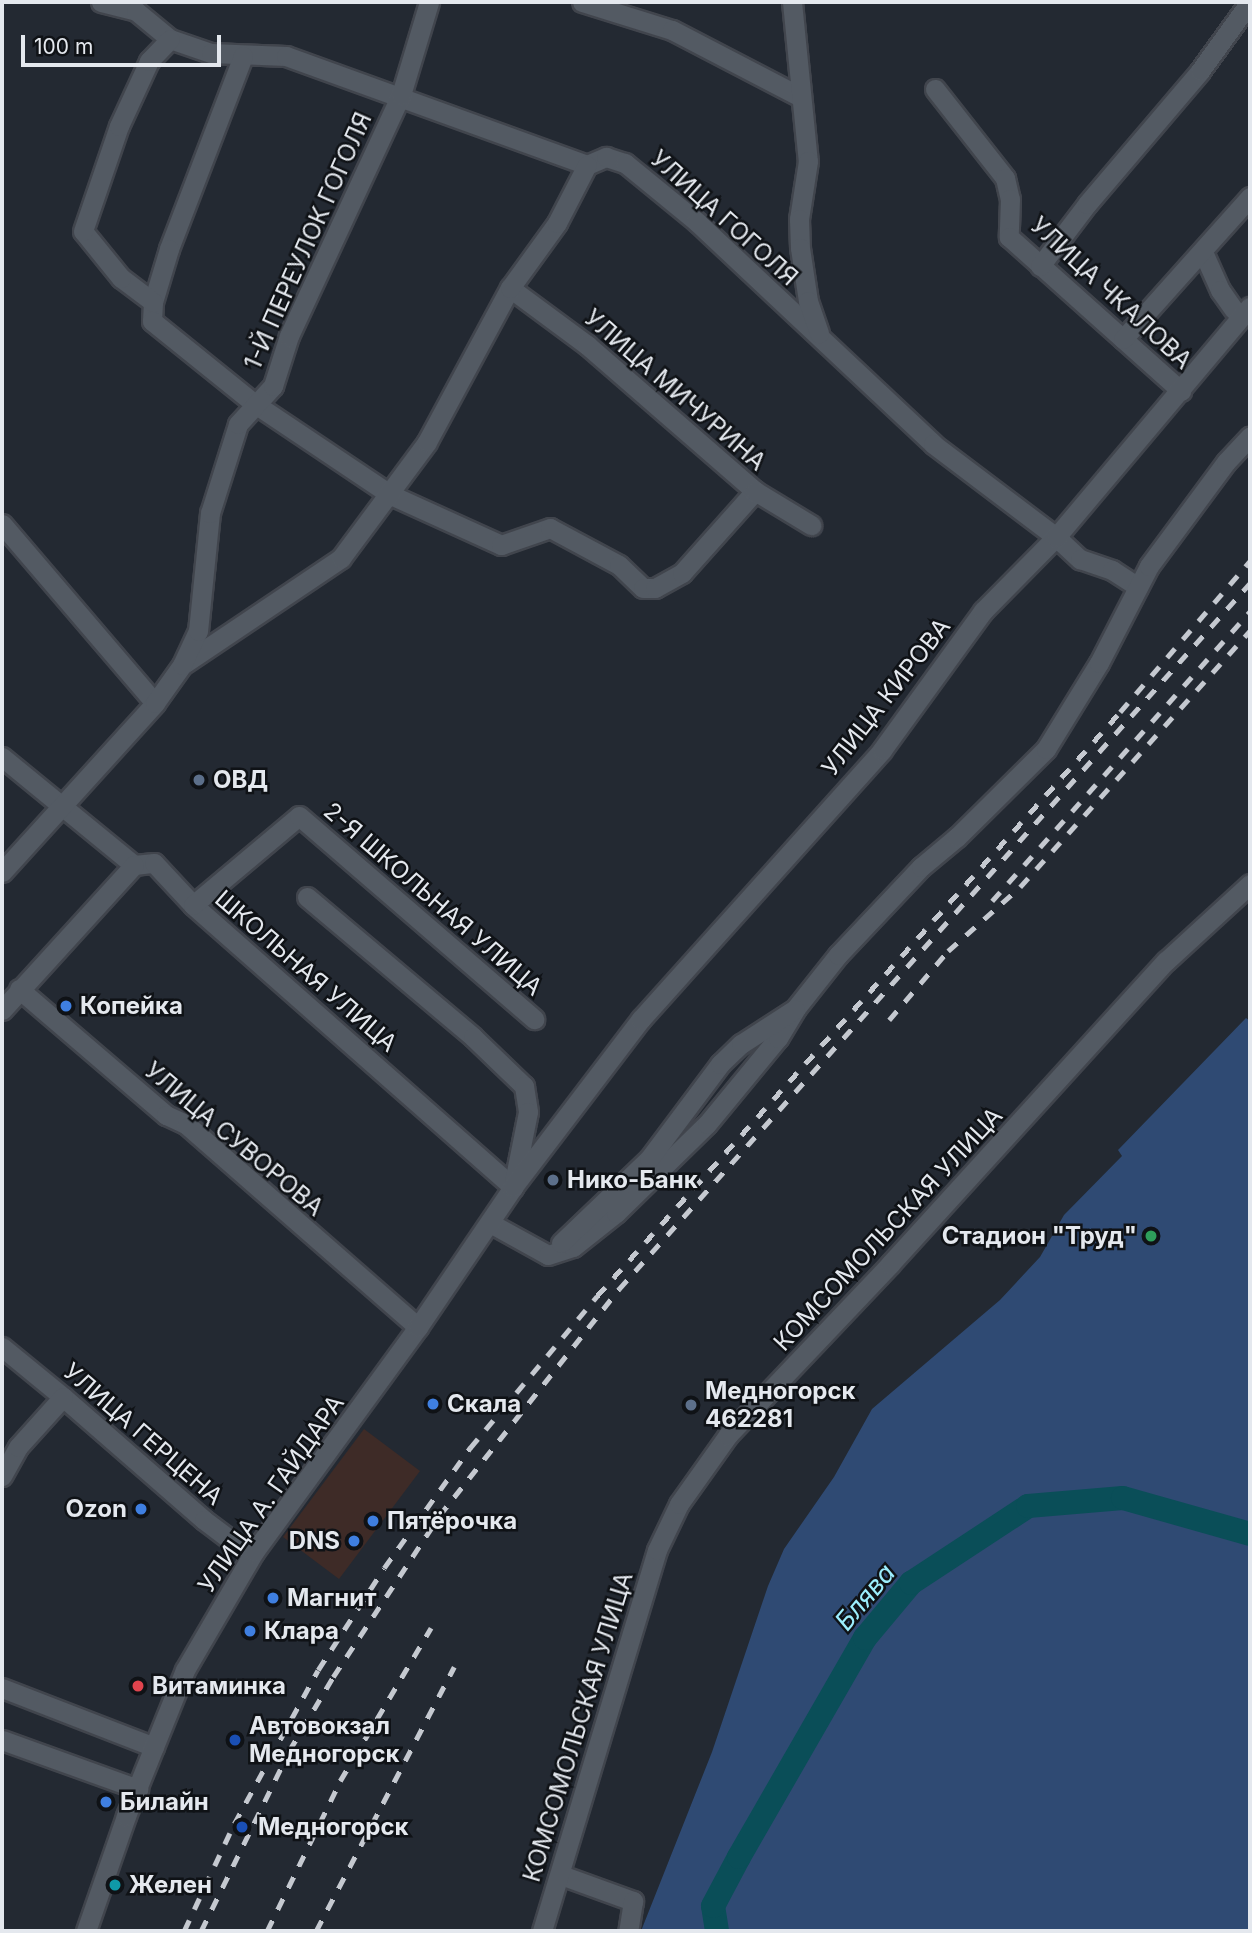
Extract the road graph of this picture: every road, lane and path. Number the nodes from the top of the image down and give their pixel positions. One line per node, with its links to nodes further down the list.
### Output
1 (101, 2): 6 (street, УЛИЦА ГОГОЛЯ)
2 (429, 2): 9 (street, 1-Й ПЕРЕУЛОК ГОГОЛЯ)
3 (582, 2): 10 (street)
4 (792, 2): 10 (street)
5 (1250, 2): 14 (street)
6 (170, 38): 7 (street, УЛИЦА ГОГОЛЯ); 16 (street)
7 (243, 56): 9 (street, УЛИЦА ГОГОЛЯ); 16 (street)
8 (935, 89): 14 (street, УЛИЦА ЧКАЛОВА)
9 (401, 95): 11 (street, УЛИЦА ГОГОЛЯ); 21 (street, 1-Й ПЕРЕУЛОК ГОГОЛЯ)
10 (799, 96): 18 (street)
11 (587, 165): 15 (street); 18 (street, УЛИЦА ГОГОЛЯ)
12 (1250, 197): 13 (street)
13 (1203, 252): 17 (street); 19 (street)
14 (1040, 267): 19 (street, УЛИЦА ЧКАЛОВА)
15 (510, 288): 23 (street, УЛИЦА МИЧУРИНА); 24 (street)
16 (153, 302): 21 (street)
17 (1242, 309): 20 (street, УЛИЦА КИРОВА)
18 (820, 338): 27 (street, УЛИЦА ГОГОЛЯ)
19 (1123, 339): 20 (street, УЛИЦА ЧКАЛОВА)
20 (1181, 391): 27 (street, УЛИЦА КИРОВА)
21 (255, 404): 24 (street); 29 (street, 1-Й ПЕРЕУЛОК ГОГОЛЯ)
22 (1250, 436): 28 (street)
23 (755, 491): 24 (street); 26 (street, УЛИЦА МИЧУРИНА)
24 (388, 497): 29 (street)
25 (2, 524): 30 (street)
26 (811, 525)
27 (1056, 537): 28 (street, УЛИЦА ГОГОЛЯ); 42 (street, УЛИЦА КИРОВА)
28 (1138, 587): 39 (street)
29 (181, 665): 30 (street)
30 (155, 703): 32 (street)
31 (2, 757): 32 (street, ШКОЛЬНАЯ УЛИЦА)
32 (63, 805): 33 (street, ШКОЛЬНАЯ УЛИЦА); 34 (street)
33 (134, 865): 37 (street, ШКОЛЬНАЯ УЛИЦА); 38 (street)
34 (2, 872)
35 (1250, 884): 54 (street, КОМСОМОЛЬСКАЯ УЛИЦА)
36 (307, 897): 42 (street)
37 (192, 905): 41 (street, 2-Я ШКОЛЬНАЯ УЛИЦА); 42 (street, ШКОЛЬНАЯ УЛИЦА)
38 (19, 989): 40 (street); 45 (street, УЛИЦА СУВОРОВА)
39 (796, 1009): 44 (street); 44 (street)
40 (2, 1010)
41 (534, 1019)
42 (513, 1187): 43 (street, УЛИЦА А. ГАЙДАРА)
43 (490, 1223): 44 (street); 45 (street, УЛИЦА А. ГАЙДАРА)
44 (548, 1255)
45 (418, 1327): 49 (street, УЛИЦА А. ГАЙДАРА)
46 (2, 1348): 47 (street, УЛИЦА ГЕРЦЕНА)
47 (63, 1396): 48 (street); 49 (street, УЛИЦА ГЕРЦЕНА)
48 (2, 1476)
49 (254, 1552): 52 (street, УЛИЦА А. ГАЙДАРА)
50 (2, 1688): 52 (street)
51 (2, 1741): 53 (street)
52 (154, 1747): 53 (street, УЛИЦА А. ГАЙДАРА)
53 (138, 1789): 55 (street, УЛИЦА А. ГАЙДАРА)
54 (561, 1875): 56 (street, КОМСОМОЛЬСКАЯ УЛИЦА); 57 (street)
55 (86, 1931)
56 (542, 1931)
57 (628, 1931)

